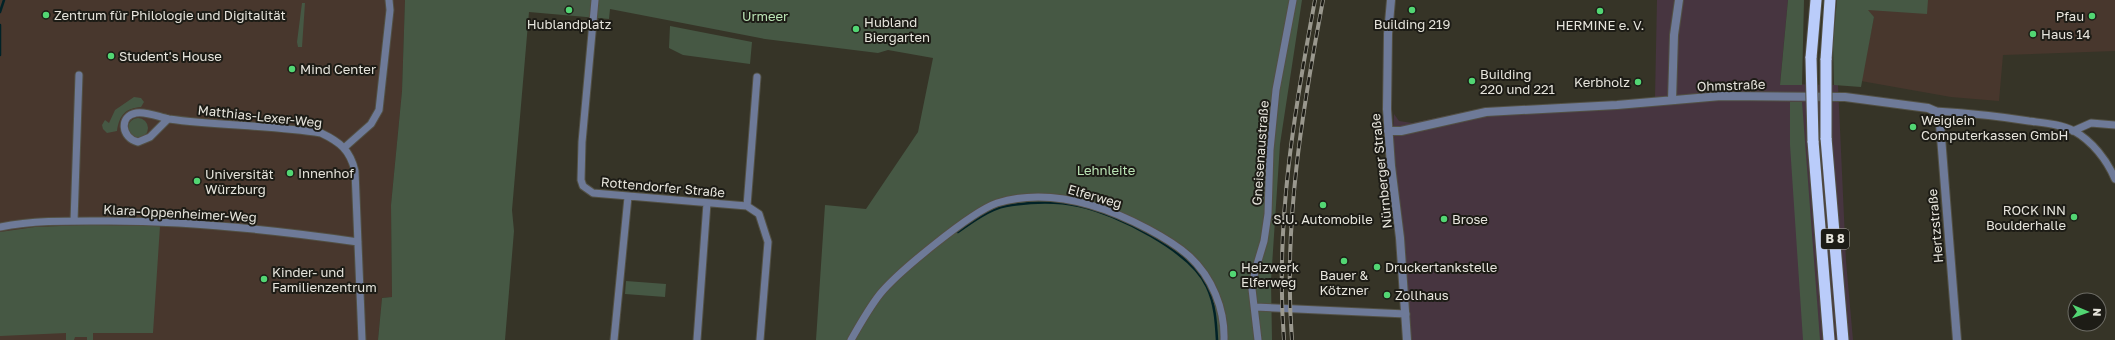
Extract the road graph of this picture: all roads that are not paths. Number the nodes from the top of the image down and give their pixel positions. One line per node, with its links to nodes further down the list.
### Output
1 (389, 0): 16 (street)
2 (595, 0): 18 (street, Rottendorfer Straße)
3 (1294, 0): 24 (street, Gneisenaustraße)
4 (1391, 0): 14 (street, Nürnberger Straße)
5 (1679, 0): 10 (street)
6 (1816, 0): 34 (highway, B 8, bridge)
7 (1830, 0): 35 (highway, B 8, bridge)
8 (79, 75): 21 (street)
9 (757, 77): 20 (street)
10 (1672, 100): 11 (street, Ohmstraße); 14 (street, Ohmstraße)
11 (1935, 111): 15 (street, Ohmstraße); 36 (street, Hertzstraße)
12 (168, 119): 12 (street, Matthias-Lexer-Weg); 16 (street, Matthias-Lexer-Weg)
13 (2115, 125): 15 (street)
14 (1388, 131): 25 (street, Nürnberger Straße)
15 (2073, 131): 17 (street, Ohmstraße)
16 (345, 147): 23 (street)
17 (2115, 179)
18 (628, 197): 19 (street, Rottendorfer Straße); 27 (street)
19 (707, 203): 20 (street, Rottendorfer Straße); 28 (street)
20 (747, 206): 29 (street)
21 (74, 220): 22 (street, Klara-Oppenheimer-Weg); 23 (street, Klara-Oppenheimer-Weg)
22 (0, 227)
23 (358, 242): 26 (street)
24 (1254, 307): 25 (street); 32 (street)
25 (1406, 314): 33 (street, Nürnberger Straße)
26 (362, 340)
27 (614, 340)
28 (697, 340)
29 (760, 340)
30 (851, 340): 31 (street, Elferweg)
31 (1224, 340)
32 (1258, 340)
33 (1407, 340)
34 (1829, 340)
35 (1843, 340)
36 (1958, 340)

